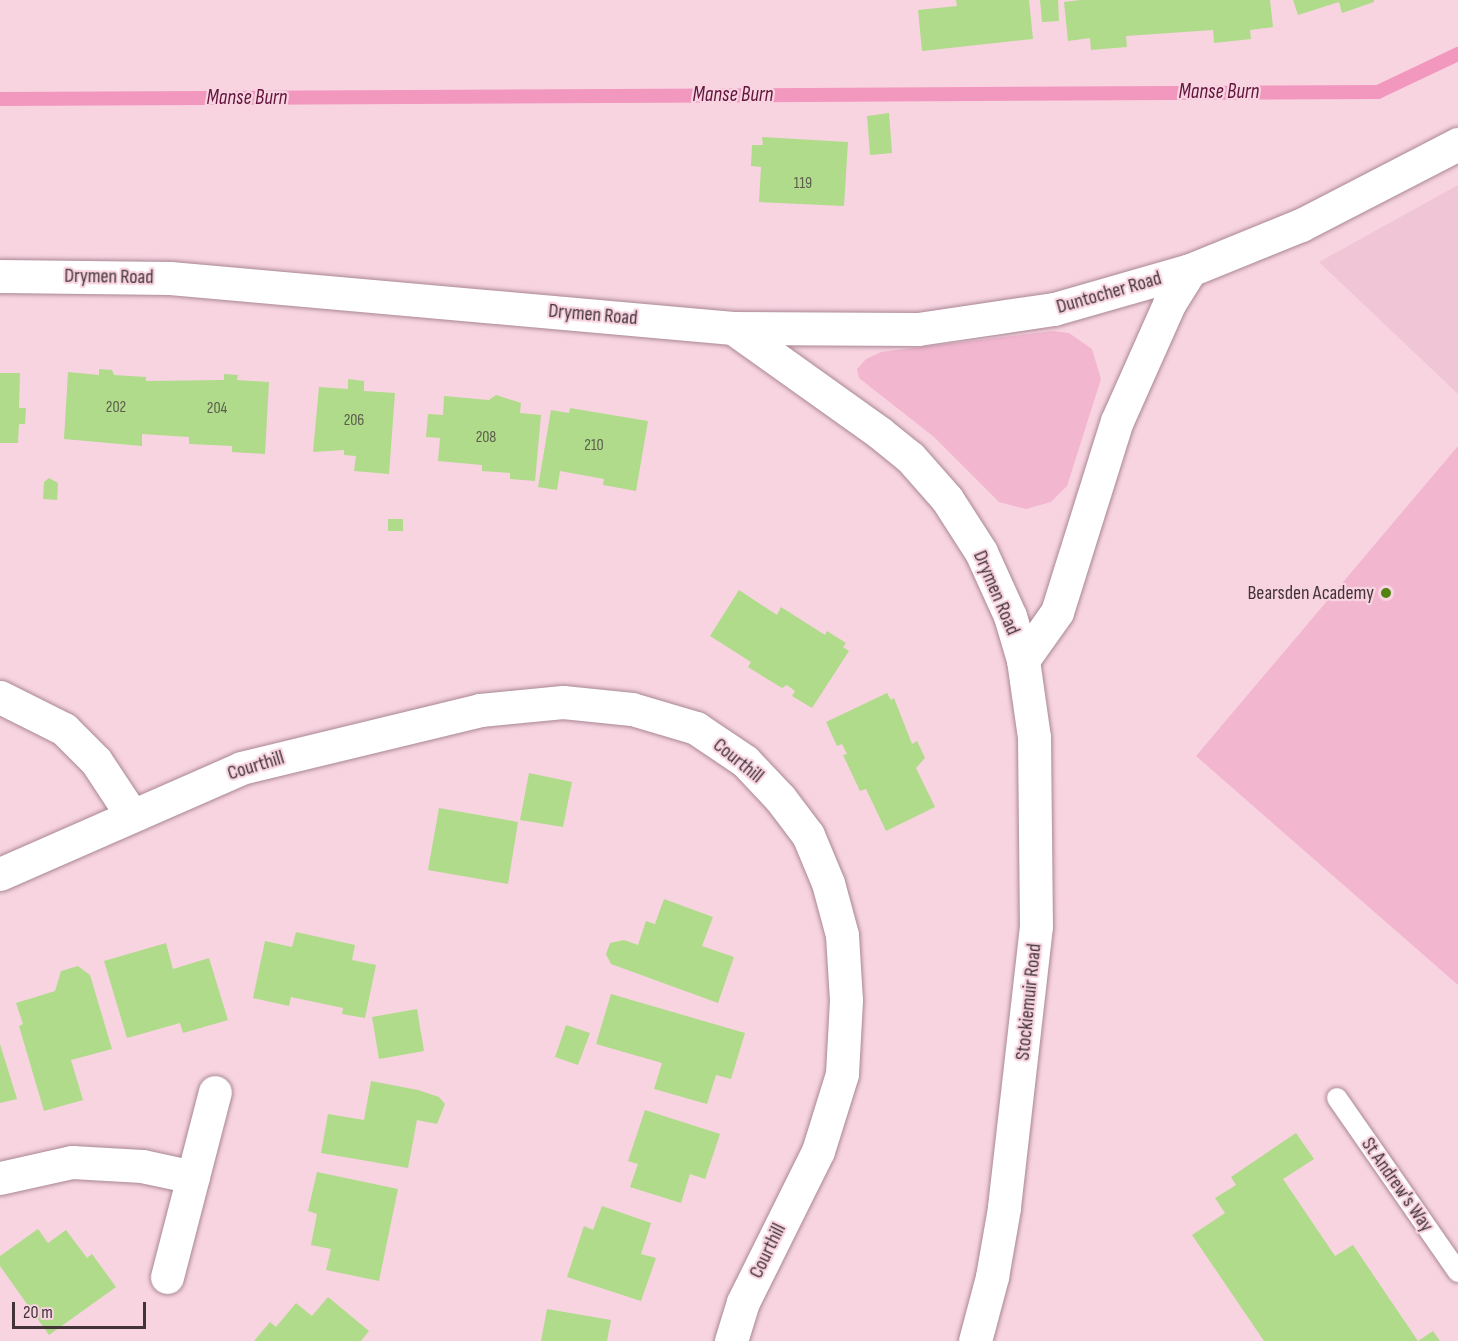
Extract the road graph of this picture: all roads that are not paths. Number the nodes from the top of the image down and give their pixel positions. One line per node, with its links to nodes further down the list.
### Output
1 (1458, 144): 2 (main road, Duntocher Road)
2 (1190, 270): 4 (main road, Duntocher Road); 5 (main road)
3 (0, 276): 4 (main road, Drymen Road)
4 (733, 328): 5 (main road, Drymen Road)
5 (1023, 660): 16 (main road, Stockiemuir Road)
6 (0, 697): 7 (main road)
7 (130, 814): 8 (main road, Courthill); 15 (main road, Courthill)
8 (0, 874)
9 (215, 1092): 11 (main road)
10 (1337, 1098): 13 (lane, St Andrew's Way)
11 (193, 1177): 12 (main road); 14 (main road)
12 (0, 1178)
13 (1458, 1272)
14 (167, 1277)
15 (731, 1341)
16 (975, 1341)

